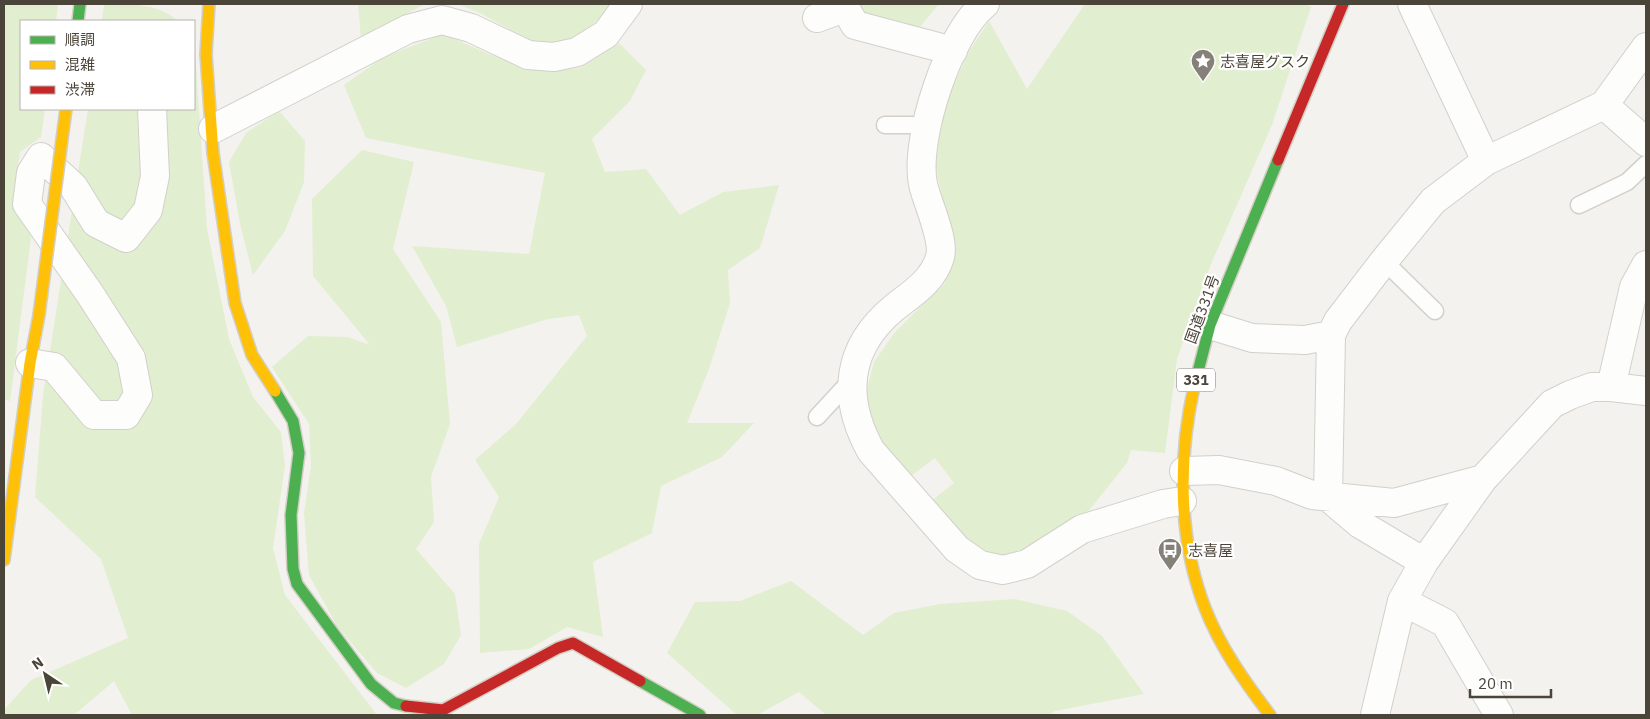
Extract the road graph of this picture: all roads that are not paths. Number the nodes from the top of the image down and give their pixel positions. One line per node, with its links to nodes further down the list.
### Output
1 (80, 4): 9 (main road)
2 (209, 4): 12 (main road)
3 (628, 4): 18 (street)
4 (985, 4): 11 (street)
5 (1343, 4): 26 (main road, 国道331号 / 331)
6 (1412, 4): 20 (street)
7 (843, 6): 8 (street); 11 (street)
8 (816, 18)
9 (78, 20)
10 (1646, 47): 13 (street)
11 (953, 51): 17 (street)
12 (200, 53): 18 (main road)
13 (1604, 105): 19 (street); 20 (street)
14 (66, 110): 28 (main road, bridge)
15 (152, 110): 28 (street)
16 (885, 125): 17 (lane)
17 (925, 125): 29 (street)
18 (213, 129): 40 (main road)
19 (1646, 142)
20 (1486, 161): 23 (street)
21 (1646, 164): 22 (lane)
22 (1579, 205)
23 (1384, 261): 25 (lane); 27 (street)
24 (1646, 265): 30 (street)
25 (1436, 311)
26 (1210, 325): 27 (street); 33 (main road, 国道331号 / 331)
27 (1331, 335): 35 (street)
28 (30, 363): 37 (main road)
29 (853, 378): 32 (lane); 36 (street)
30 (1611, 387): 31 (street); 34 (street)
31 (1646, 391)
32 (816, 417)
33 (1184, 471): 35 (street); 36 (main road, 国道331号 / 331)
34 (1484, 480): 35 (street); 38 (street)
35 (1328, 497): 38 (street)
36 (1182, 502): 41 (main road, 国道331号 / 331)
37 (4, 560)
38 (1424, 562): 39 (street)
39 (1402, 601): 42 (street); 43 (street)
40 (700, 715)
41 (1270, 715)
42 (1375, 715)
43 (1499, 715)

